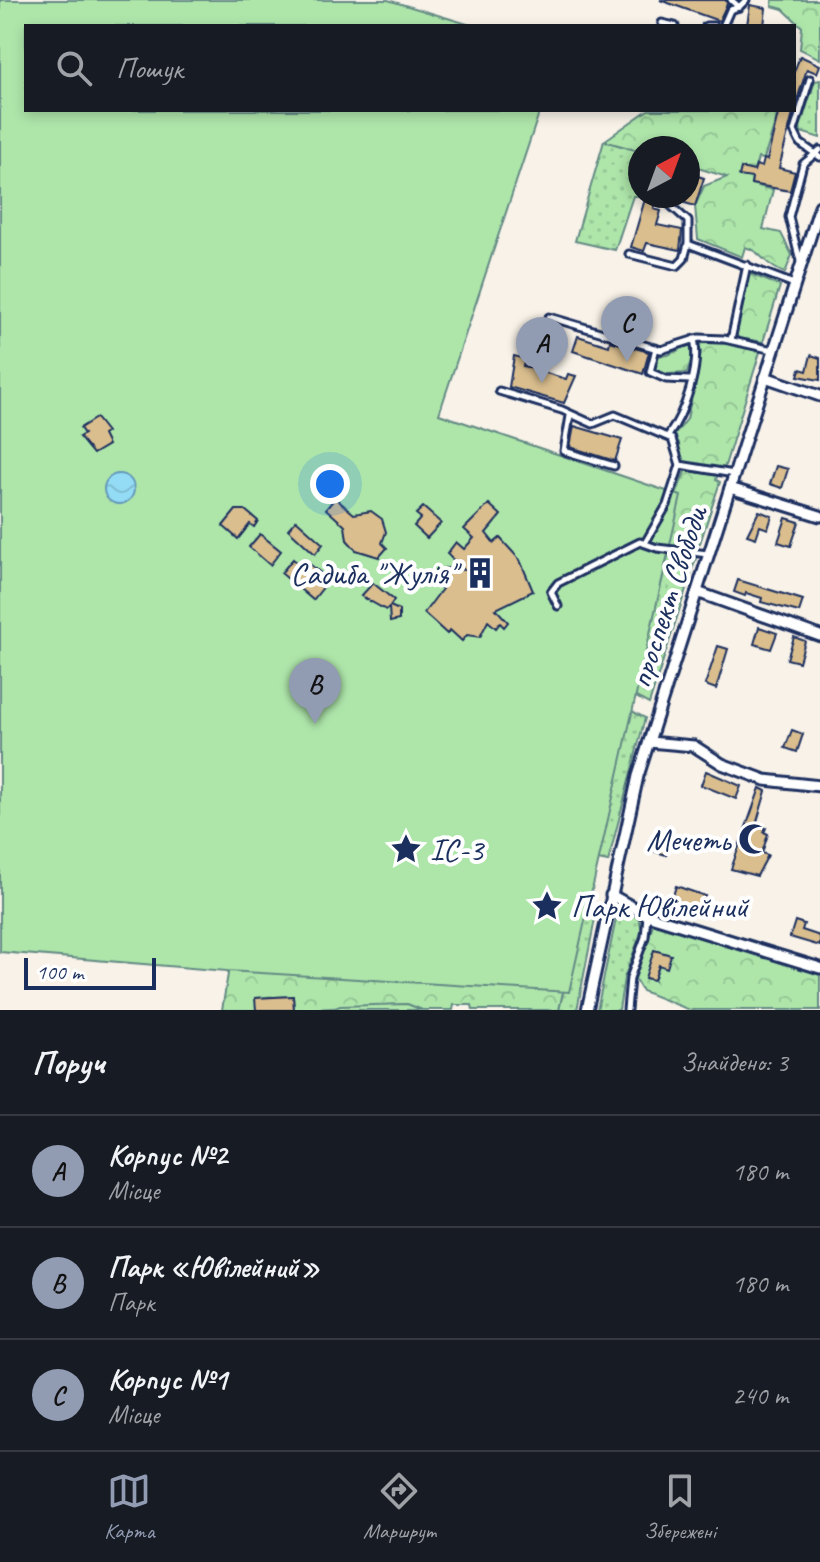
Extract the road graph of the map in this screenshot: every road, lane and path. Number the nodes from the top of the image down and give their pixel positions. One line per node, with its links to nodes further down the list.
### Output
1 (731, 0): 3 (lane)
2 (746, 0): 3 (lane)
3 (739, 7): 6 (lane)
4 (662, 23): 5 (lane)
5 (666, 24)
6 (724, 24)
7 (810, 79): 9 (lane)
8 (820, 150): 9 (lane)
9 (812, 153): 10 (lane); 14 (lane)
10 (820, 157)
11 (673, 208): 15 (lane)
12 (819, 212): 13 (street, проспект Свободи)
13 (812, 231): 14 (lane); 17 (street, проспект Свободи)
14 (791, 235): 17 (lane)
15 (688, 244): 16 (lane); 18 (lane)
16 (629, 254)
17 (801, 264): 19 (street, проспект Свободи)
18 (747, 265): 19 (lane); 22 (lane)
19 (794, 284): 24 (street, проспект Свободи)
20 (549, 317): 23 (lane)
21 (694, 339): 22 (lane); 23 (lane); 26 (lane)
22 (731, 340): 24 (lane)
23 (657, 348): 26 (lane)
24 (774, 350): 25 (street, проспект Свободи)
25 (765, 377): 28 (street); 33 (street, проспект Свободи)
26 (690, 380): 30 (lane)
27 (499, 391): 29 (lane)
28 (820, 396)
29 (570, 416): 30 (lane); 32 (lane)
30 (668, 436): 31 (lane)
31 (680, 465): 33 (lane); 36 (lane)
32 (614, 466)
33 (735, 474): 34 (street, проспект Свободи)
34 (730, 488): 35 (street); 37 (street, проспект Свободи)
35 (820, 516)
36 (645, 543): 37 (lane); 39 (lane)
37 (709, 554): 38 (street, проспект Свободи)
38 (697, 592): 40 (street); 41 (street, проспект Свободи)
39 (558, 606)
40 (820, 636)
41 (649, 742): 42 (street); 43 (street, проспект Свободи)
42 (820, 786)
43 (611, 895): 44 (street); 46 (street, проспект Свободи)
44 (647, 915): 45 (street); 47 (lane)
45 (820, 968)
46 (587, 1010)
47 (627, 1010)

